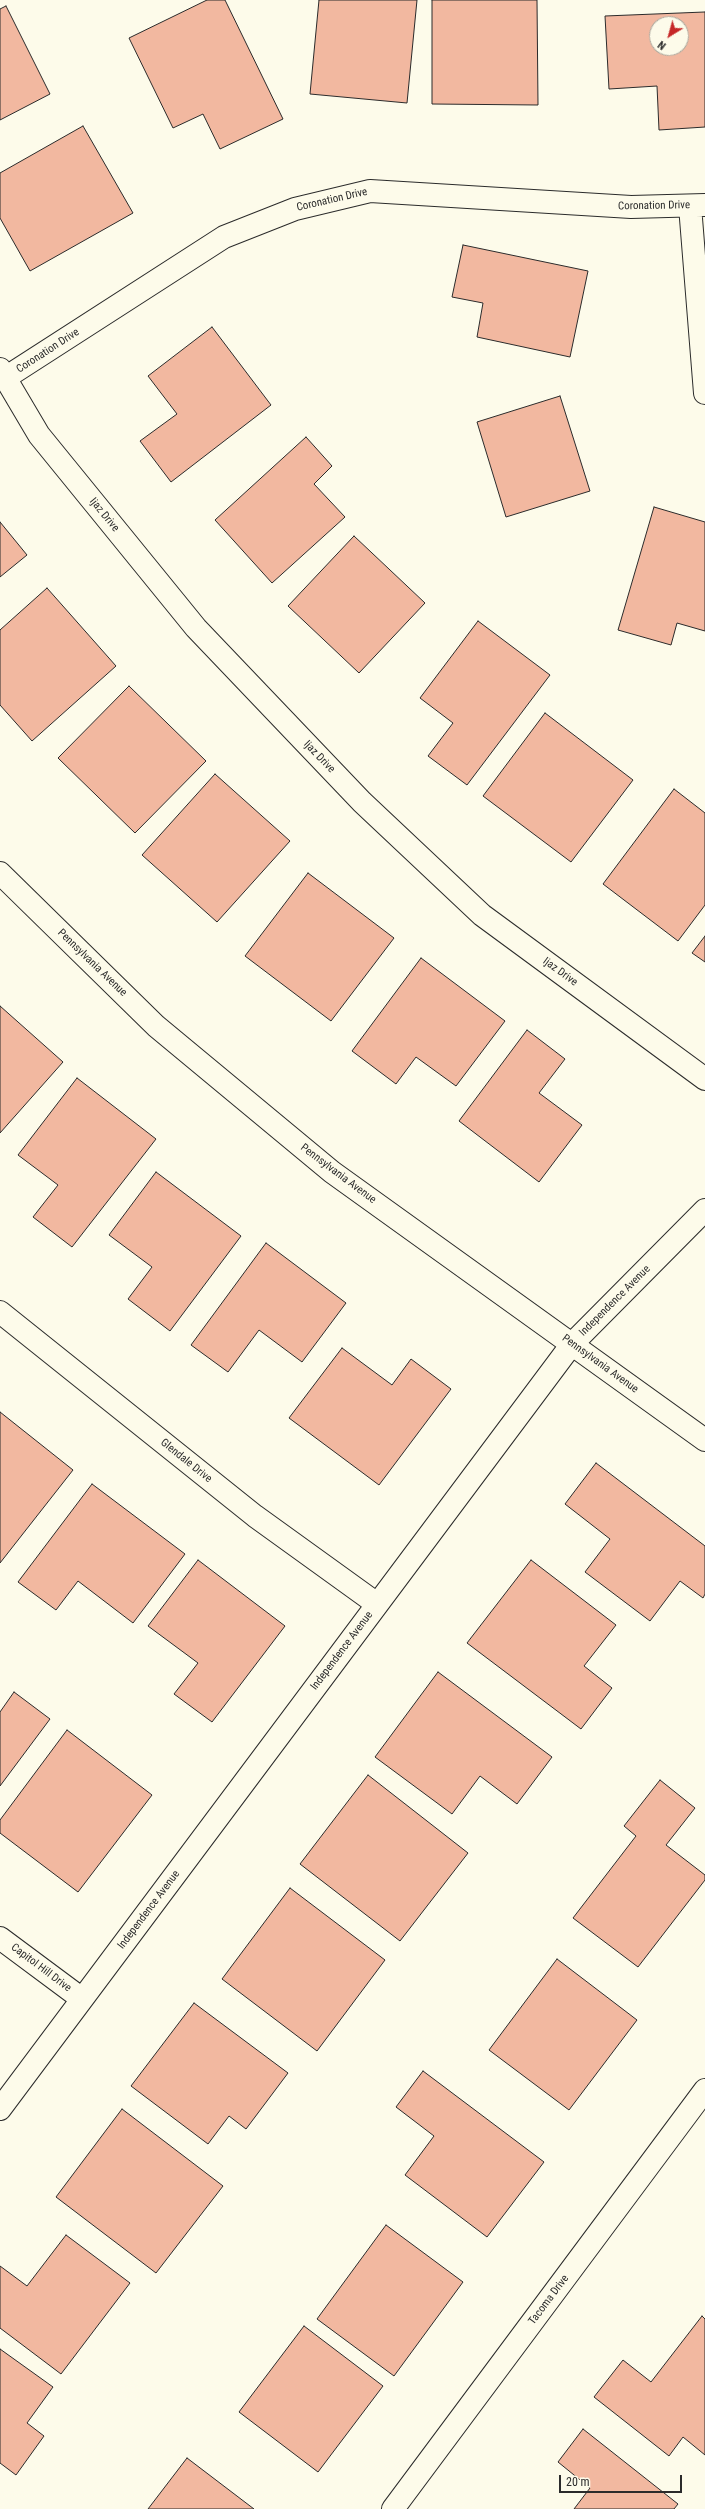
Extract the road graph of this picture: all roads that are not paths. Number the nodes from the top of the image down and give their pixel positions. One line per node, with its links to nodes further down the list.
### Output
1 (697, 205): 2 (street, Coronation Drive); 3 (street)
2 (3, 374): 5 (street, Ijaz Drive)
3 (705, 393)
4 (0, 873): 8 (street, Pennsylvania Avenue)
5 (705, 1079)
6 (705, 1210): 8 (street, Independence Avenue)
7 (0, 1312): 10 (street, Glendale Drive)
8 (572, 1344): 9 (street, Pennsylvania Avenue); 10 (street, Independence Avenue)
9 (705, 1440)
10 (377, 1604): 12 (street, Independence Avenue)
11 (0, 1938): 12 (street, Capitol Hill Drive)
12 (82, 1999): 14 (street, Independence Avenue)
13 (705, 2090): 15 (street, Tacoma Drive)
14 (0, 2109)
15 (393, 2509)

